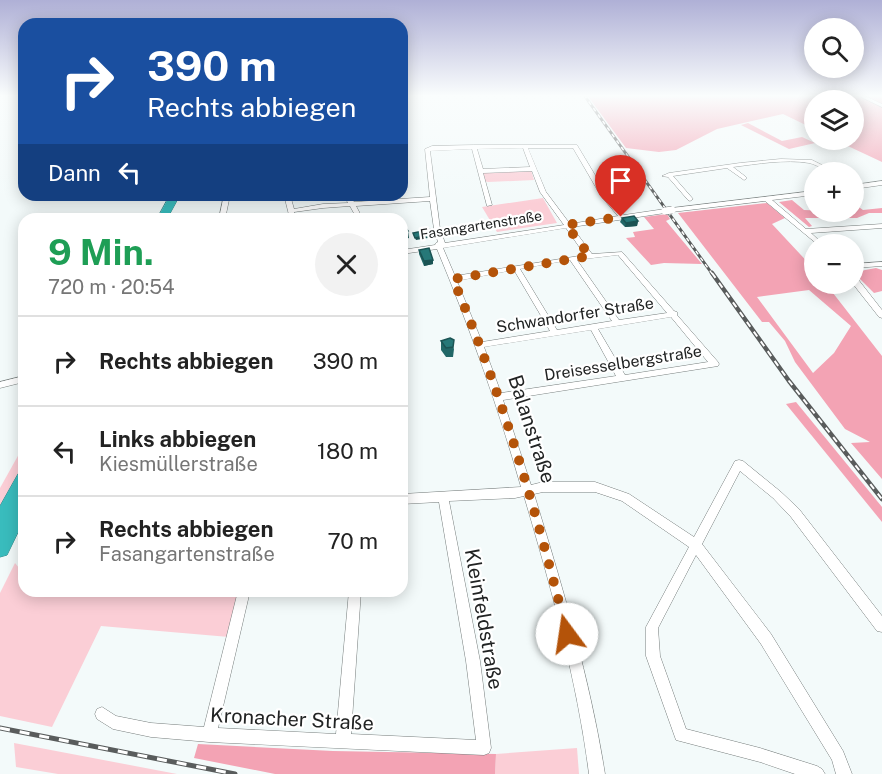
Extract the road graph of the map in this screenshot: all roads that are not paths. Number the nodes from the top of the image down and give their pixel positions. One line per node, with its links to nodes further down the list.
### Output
1 (474, 147): 2 (street); 6 (street); 11 (street, Balanstraße)
2 (525, 147): 5 (street); 22 (street)
3 (804, 162): 4 (street)
4 (730, 168): 7 (street); 12 (street)
5 (532, 169): 6 (street); 23 (street)
6 (480, 171): 19 (street)
7 (744, 178)
8 (882, 183): 9 (street)
9 (864, 185)
10 (804, 194): 13 (street, Fasangartenstraße)
11 (434, 199): 17 (street); 27 (street, Balanstraße)
12 (690, 199)
13 (767, 199): 22 (street, Fasangartenstraße); 25 (street)
14 (288, 201): 20 (street)
15 (350, 201): 18 (street)
16 (401, 201): 18 (street)
17 (408, 201)
18 (351, 204): 20 (street); 21 (street)
19 (489, 204)
20 (290, 211)
21 (356, 213)
22 (621, 217): 23 (street, Fasangartenstraße)
23 (566, 225): 27 (street, Fasangartenstraße); 29 (street)
24 (882, 226): 25 (street)
25 (806, 231): 26 (street)
26 (809, 234)
27 (440, 244): 28 (street, Fasangartenstraße); 34 (street, Balanstraße)
28 (408, 251)
29 (590, 256): 30 (street); 36 (street)
30 (572, 258): 33 (street); 38 (street)
31 (882, 264): 32 (street)
32 (864, 265)
33 (516, 268): 34 (street); 40 (street)
34 (453, 279): 41 (street, Balanstraße)
35 (864, 292): 37 (street)
36 (675, 314): 38 (street, Schwandorfer Straße); 42 (street, Dreisesselbergstraße)
37 (882, 315)
38 (618, 324): 39 (street, Schwandorfer Straße)
39 (593, 327): 40 (street, Schwandorfer Straße); 42 (street)
40 (555, 333): 41 (street, Schwandorfer Straße)
41 (481, 345): 45 (street, Balanstraße)
42 (622, 378): 45 (street, Dreisesselbergstraße)
43 (18, 380): 44 (street)
44 (0, 385)
45 (500, 397): 46 (street, Balanstraße)
46 (530, 489): 48 (street); 52 (street); 61 (street, Balanstraße)
47 (18, 490): 51 (highway)
48 (442, 497): 49 (street); 60 (street, Kleinfeldstraße)
49 (408, 499)
50 (18, 513): 53 (highway)
51 (0, 524)
52 (696, 545): 56 (street); 62 (street); 63 (street)
53 (0, 548)
54 (243, 597): 58 (street)
55 (355, 597): 59 (street)
56 (882, 626)
57 (102, 714): 58 (street, Kronacher Straße)
58 (209, 735): 59 (street, Kronacher Straße)
59 (343, 741): 60 (street, Kronacher Straße)
60 (484, 748)
61 (597, 774)
62 (817, 774)
63 (844, 774)

